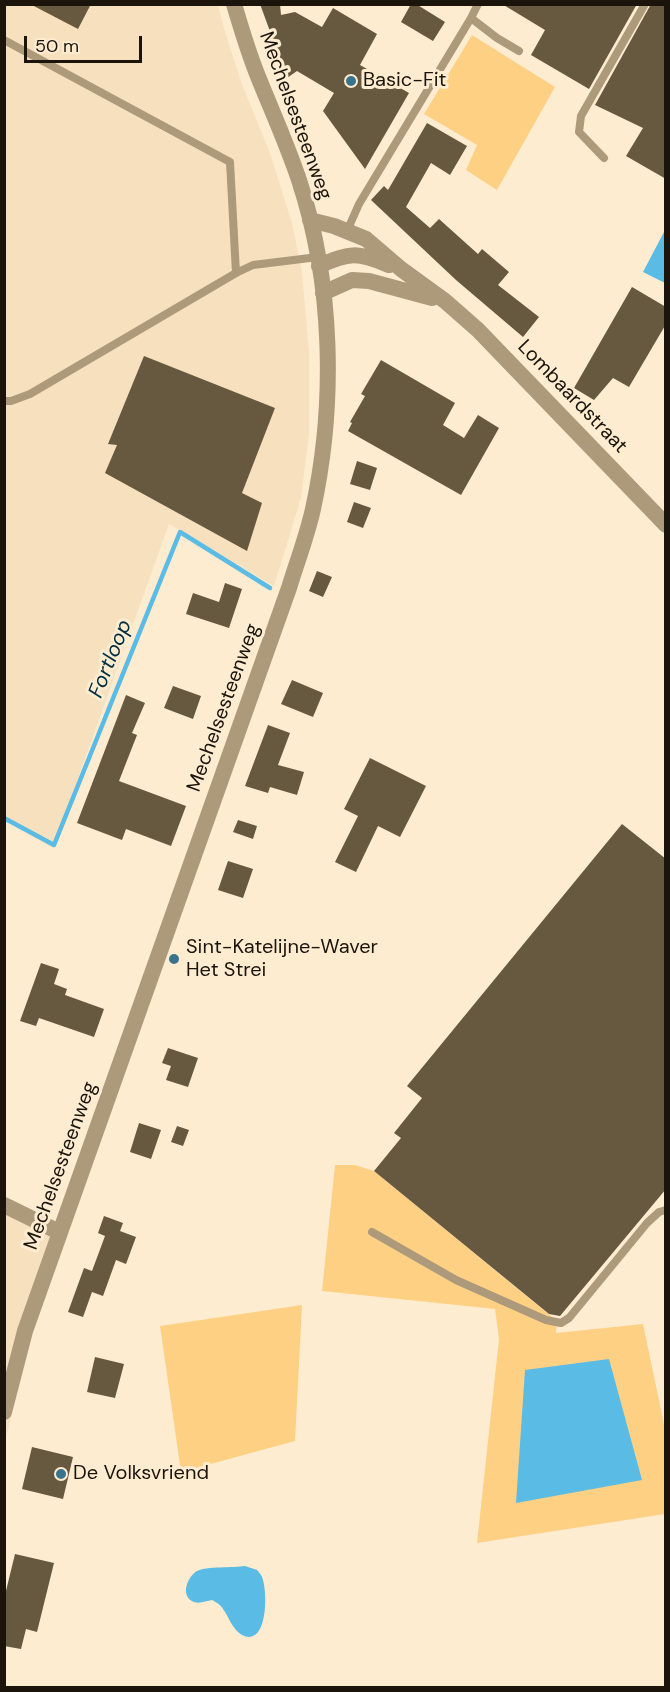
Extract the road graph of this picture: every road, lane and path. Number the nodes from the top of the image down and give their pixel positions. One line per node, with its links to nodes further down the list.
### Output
1 (234, 4): 8 (street, Mechelsesteenweg)
2 (478, 4): 4 (lane)
3 (645, 4): 7 (lane)
4 (471, 18): 6 (lane); 9 (lane)
5 (4, 40): 12 (lane)
6 (519, 51)
7 (604, 158)
8 (310, 220): 9 (street, Lombaardstraat); 10 (street, Mechelsesteenweg)
9 (347, 231): 11 (street, Lombaardstraat)
10 (318, 262): 11 (street, Lombaardstraat); 12 (lane); 13 (street, Mechelsesteenweg)
11 (401, 269): 14 (street, Lombaardstraat)
12 (237, 273): 15 (lane)
13 (323, 293): 14 (street, Lombaardstraat); 19 (street, Mechelsesteenweg)
14 (445, 301): 16 (street, Lombaardstraat)
15 (4, 401)
16 (666, 525)
17 (4, 1205): 19 (street)
18 (666, 1210): 20 (lane)
19 (59, 1232): 21 (street, Mechelsesteenweg)
20 (372, 1232)
21 (4, 1412)

